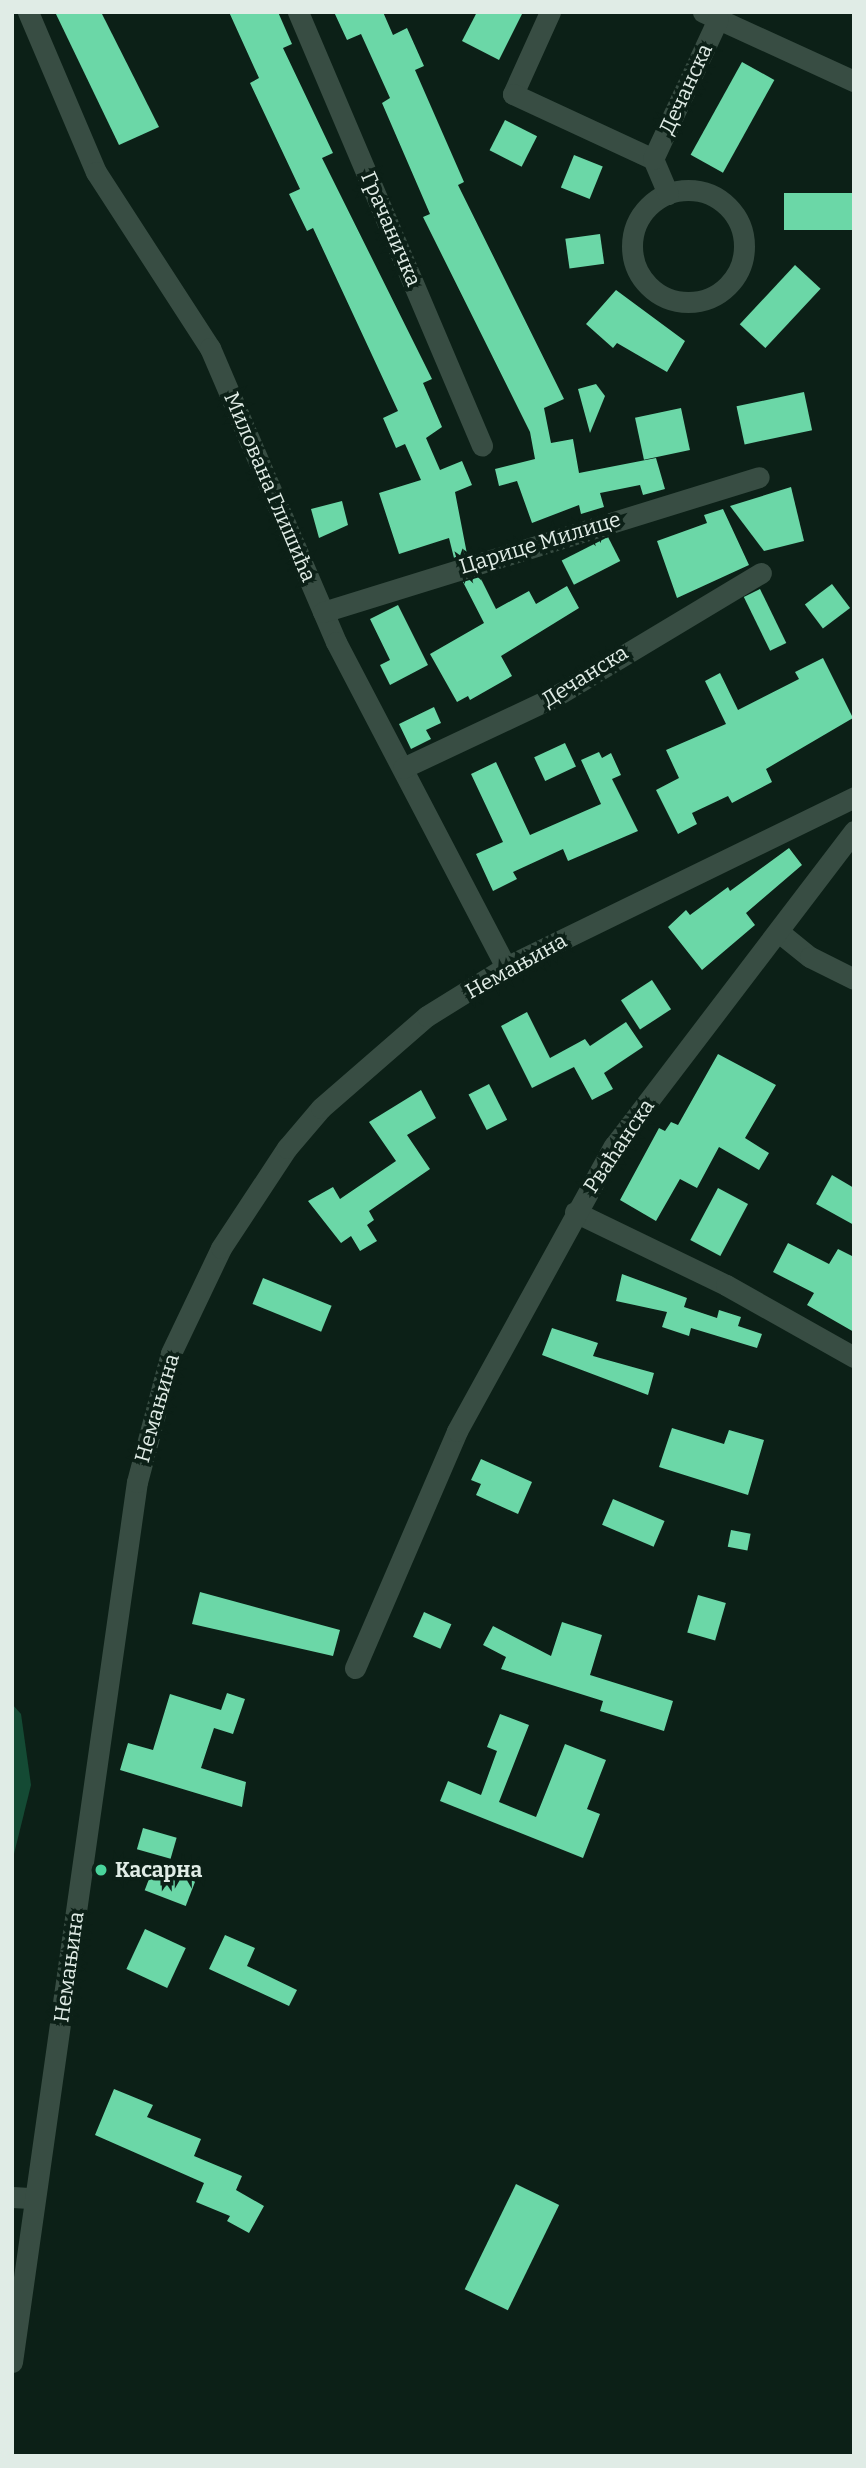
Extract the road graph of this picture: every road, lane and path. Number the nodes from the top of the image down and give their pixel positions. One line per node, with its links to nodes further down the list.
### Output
1 (28, 12): 11 (street, Милована Глишића)
2 (298, 12): 8 (street, Грачаничка)
3 (550, 12): 6 (street, Дечанска)
4 (711, 15): 5 (street); 6 (street, Дечанска)
5 (854, 81)
6 (653, 159): 7 (street, Дечанска)
7 (668, 194): 7 (street)
8 (482, 446)
9 (759, 477): 11 (street, Царице Милице)
10 (761, 573): 12 (street, Дечанска)
11 (323, 612): 12 (street, Милована Глишића)
12 (403, 768): 16 (street, Милована Глишића)
13 (853, 799): 16 (street, Немањина)
14 (854, 831): 15 (street, Рваћанска)
15 (780, 933): 17 (street); 18 (street, Рваћанска)
16 (506, 967): 22 (street, Немањина)
17 (854, 979)
18 (575, 1212): 19 (street, Рваћанска); 20 (street)
19 (854, 1357)
20 (355, 1668)
21 (12, 2197): 22 (street)
22 (34, 2198): 23 (street, Немањина)
23 (12, 2362)

